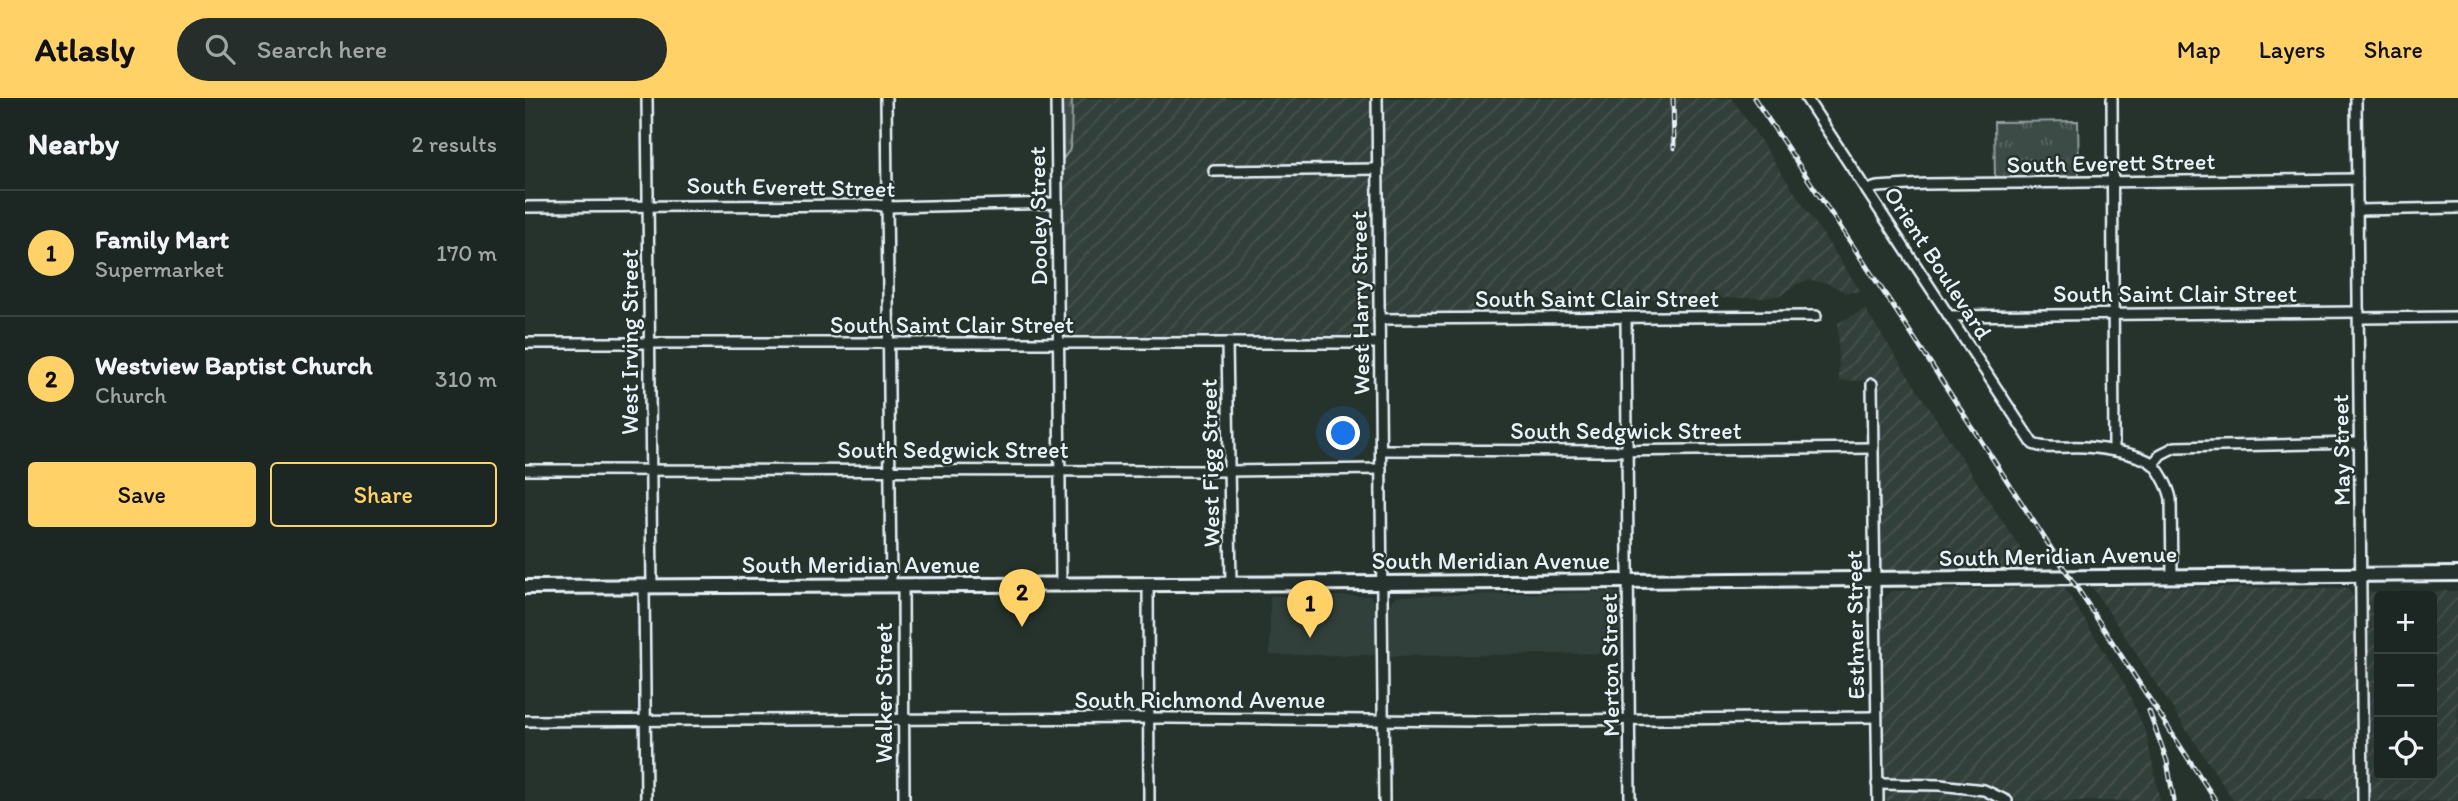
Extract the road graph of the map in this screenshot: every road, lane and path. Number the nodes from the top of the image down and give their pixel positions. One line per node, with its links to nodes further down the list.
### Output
1 (647, 98): 14 (street, West Irving Street)
2 (886, 98): 16 (street, Walker Street)
3 (1056, 98): 13 (street, Dooley Street)
4 (1377, 98): 8 (street, West Harry Street)
5 (1806, 98): 12 (street, Orient Boulevard)
6 (2112, 98): 11 (street)
7 (2356, 98): 10 (street, May Street)
8 (1378, 169): 9 (street); 25 (street, West Harry Street)
9 (1213, 171)
10 (2357, 179): 11 (street, South Everett Street); 18 (street, May Street)
11 (2113, 182): 12 (street, South Everett Street); 19 (street)
12 (1867, 190): 22 (street, Orient Boulevard)
13 (1057, 203): 16 (street, South Everett Street); 31 (street, Dooley Street)
14 (648, 205): 15 (street, South Everett Street); 16 (street, South Everett Street); 27 (street, West Irving Street)
15 (525, 206)
16 (887, 208): 30 (street, Walker Street)
17 (2458, 208): 18 (street)
18 (2358, 210): 20 (street, May Street)
19 (2114, 314): 20 (street, South Saint Clair Street); 22 (street, South Saint Clair Street); 35 (street)
20 (2359, 315): 23 (street, South Saint Clair Street); 33 (street, May Street)
21 (1816, 316): 24 (street, South Saint Clair Street)
22 (1949, 316): 35 (street, Orient Boulevard)
23 (2458, 317)
24 (1626, 318): 25 (street, South Saint Clair Street); 37 (street, Merton Street)
25 (1379, 320): 29 (street, West Harry Street)
26 (525, 343): 27 (street, South Saint Clair Street)
27 (649, 343): 30 (street, South Saint Clair Street); 43 (street, West Irving Street)
28 (1227, 343): 29 (street, South Saint Clair Street); 31 (street, South Saint Clair Street); 44 (street, West Figg Street)
29 (1379, 343): 36 (street, West Harry Street)
30 (889, 344): 31 (street, South Saint Clair Street); 39 (street, Walker Street)
31 (1059, 344): 40 (street, Dooley Street)
32 (1872, 384): 34 (street, Esthner Street)
33 (2360, 443): 38 (street); 46 (street, May Street)
34 (1872, 448): 37 (street, South Sedgwick Street); 48 (street, Esthner Street)
35 (2114, 449): 38 (street)
36 (1381, 450): 37 (street, South Sedgwick Street); 41 (street, West Harry Street)
37 (1627, 451): 49 (street, Merton Street)
38 (2153, 464): 47 (street)
39 (890, 469): 40 (street, South Sedgwick Street); 43 (street, South Sedgwick Street); 54 (street, Walker Street)
40 (1060, 469): 44 (street, South Sedgwick Street); 52 (street, Dooley Street)
41 (1381, 469): 44 (street, South Sedgwick Street); 51 (street, West Harry Street)
42 (525, 470): 43 (street, South Sedgwick Street)
43 (650, 470): 56 (street, West Irving Street)
44 (1229, 471): 50 (street, West Figg Street)
45 (2458, 574): 46 (main road, South Meridian Avenue)
46 (2362, 575): 47 (main road, South Meridian Avenue); 72 (street, May Street)
47 (2172, 576): 48 (main road, South Meridian Avenue)
48 (1873, 579): 49 (main road, South Meridian Avenue); 57 (street, Esthner Street)
49 (1628, 581): 51 (main road, South Meridian Avenue); 59 (street, Merton Street)
50 (1231, 583): 51 (main road, South Meridian Avenue); 53 (main road, South Meridian Avenue)
51 (1383, 583): 61 (street, West Harry Street)
52 (1061, 584): 53 (main road, South Meridian Avenue); 54 (main road, South Meridian Avenue)
53 (1148, 584): 58 (street)
54 (897, 586): 56 (main road, South Meridian Avenue); 60 (street, Walker Street)
55 (525, 587): 56 (main road, South Meridian Avenue)
56 (648, 587): 63 (street, West Irving Street)
57 (1875, 717): 59 (street, South Richmond Avenue); 64 (street, Esthner Street)
58 (1149, 718): 60 (street, South Richmond Avenue); 61 (street, South Richmond Avenue); 67 (street)
59 (1629, 719): 61 (street, South Richmond Avenue); 69 (street, Merton Street)
60 (903, 720): 63 (street, South Richmond Avenue); 66 (street, Walker Street)
61 (1384, 720): 68 (street, West Harry Street)
62 (525, 721): 63 (street, South Richmond Avenue)
63 (645, 721): 65 (street, West Irving Street)
64 (1877, 784): 70 (street, Esthner Street); 71 (street)
65 (646, 801)
66 (904, 801)
67 (1149, 801)
68 (1384, 801)
69 (1630, 801)
70 (1878, 801)
71 (2007, 801)
72 (2363, 801)

